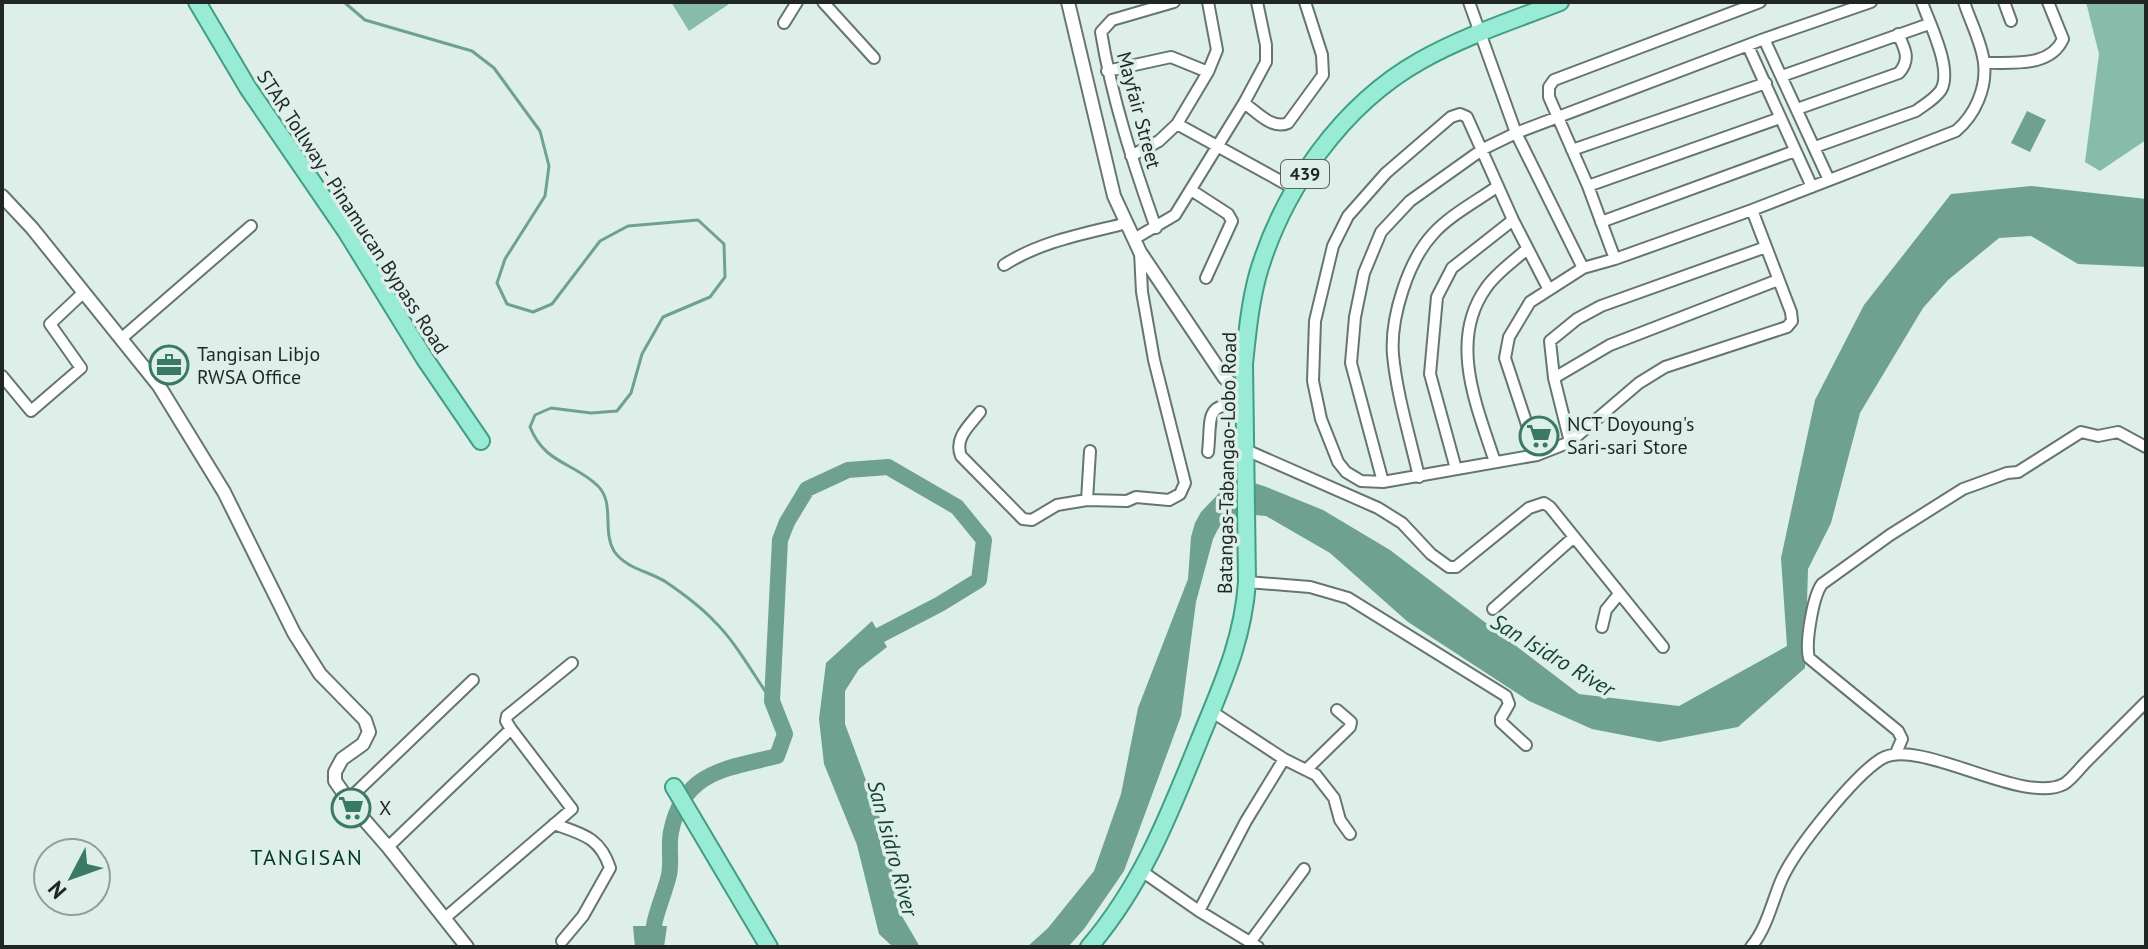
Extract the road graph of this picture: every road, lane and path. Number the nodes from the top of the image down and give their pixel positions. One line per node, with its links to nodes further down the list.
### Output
1 (197, 2): 71 (main road, STAR Tollway - Pinamucan Bypass Road)
2 (797, 2): 18 (street)
3 (823, 2): 24 (street)
4 (1068, 2): 52 (street)
5 (1174, 2): 26 (street, Mayfair Street)
6 (1208, 2): 27 (street)
7 (1257, 2): 30 (street)
8 (1305, 2): 30 (street)
9 (1469, 2): 20 (street)
10 (1560, 2): 20 (main road, Batangas-Tabangao-Lobo Road / 439)
11 (1760, 2): 32 (street)
12 (1871, 2): 22 (street)
13 (1922, 2): 19 (street)
14 (1964, 2): 25 (street)
15 (2004, 2): 17 (street)
16 (2048, 2): 25 (street)
17 (2011, 21)
18 (784, 23)
19 (1929, 24): 21 (street); 37 (street)
20 (1480, 34): 35 (street); 46 (main road, Batangas-Tabangao-Lobo Road / 439)
21 (1898, 34): 28 (street); 31 (street)
22 (1764, 39): 23 (street); 28 (street)
23 (1748, 46): 29 (street); 32 (street)
24 (874, 58)
25 (1985, 63): 42 (street)
26 (1107, 71): 27 (street); 41 (street, Mayfair Street)
27 (1208, 72): 34 (street)
28 (1782, 76): 31 (street)
29 (1766, 83): 33 (street); 39 (street)
30 (1244, 103): 36 (street)
31 (1797, 109): 37 (street)
32 (1559, 118): 35 (street); 39 (street)
33 (1780, 118): 40 (street); 44 (street)
34 (1177, 124): 36 (street); 41 (street)
35 (1516, 133): 38 (street); 61 (street)
36 (1216, 145): 46 (street); 47 (street)
37 (1815, 147): 42 (street)
38 (1483, 149): 43 (street); 81 (street); 81 (street)
39 (1572, 150): 44 (street)
40 (1795, 151): 45 (street); 51 (street)
41 (1131, 156): 54 (street, Mayfair Street)
42 (1829, 180): 45 (street)
43 (1498, 186): 50 (street); 80 (street)
44 (1588, 186): 51 (street)
45 (1812, 187): 49 (street)
46 (1295, 189): 69 (main road, Batangas-Tabangao-Lobo Road / 439)
47 (1191, 190): 54 (street); 62 (street)
48 (2, 196): 65 (street)
49 (1752, 210): 56 (street); 59 (street)
50 (1513, 220): 57 (street); 79 (street)
51 (1601, 222): 59 (street)
52 (1127, 223): 55 (street); 60 (street)
53 (251, 226): 66 (street)
54 (1156, 228): 55 (street)
55 (1134, 239): 58 (street)
56 (1766, 247): 63 (street); 68 (street)
57 (1527, 249): 64 (street); 78 (street)
58 (1140, 252): 69 (street); 82 (street)
59 (1615, 259): 61 (street)
60 (1004, 265)
61 (1583, 268): 64 (street)
62 (1206, 278)
63 (1778, 280): 68 (street); 72 (street)
64 (1548, 288): 77 (street)
65 (84, 292): 66 (street); 67 (street)
66 (122, 338): 100 (street)
67 (2, 376)
68 (1554, 378): 72 (street)
69 (1245, 398): 74 (main road, Batangas-Tabangao-Lobo Road / 439); 76 (street)
70 (980, 412): 82 (street)
71 (481, 441)
72 (1570, 442): 77 (street)
73 (2146, 447): 96 (street)
74 (1246, 450): 83 (street); 84 (main road, Batangas-Tabangao-Lobo Road / 439)
75 (1090, 451): 82 (street)
76 (1208, 452)
77 (1537, 455): 78 (street)
78 (1495, 462): 79 (street)
79 (1456, 469): 80 (street)
80 (1419, 477): 81 (street)
81 (1383, 482)
82 (1087, 500)
83 (1574, 537): 85 (street); 86 (street)
84 (1247, 582): 93 (main road, Batangas-Tabangao-Lobo Road / 439); 95 (street)
85 (1619, 594): 87 (street); 88 (street)
86 (1493, 609)
87 (1602, 627)
88 (1663, 647)
89 (572, 663): 94 (street)
90 (473, 680): 100 (street)
91 (2146, 702): 96 (street)
92 (1337, 710): 98 (street)
93 (1211, 711): 97 (street); 105 (main road, Batangas-Tabangao-Lobo Road / 439)
94 (511, 729): 101 (street); 103 (street)
95 (1526, 745)
96 (1896, 753): 113 (street)
97 (1284, 759): 98 (street); 106 (street)
98 (1306, 770): 102 (street)
99 (674, 787): 111 (main road)
100 (348, 800): 103 (street)
101 (554, 824): 107 (street); 108 (street)
102 (1350, 834)
103 (388, 847): 107 (street)
104 (1304, 869): 109 (street)
105 (1143, 872): 106 (street); 112 (main road, Batangas-Tabangao-Lobo Road / 439)
106 (1199, 911): 109 (street)
107 (445, 918): 110 (street)
108 (562, 941)
109 (1255, 944)
110 (467, 947)
111 (769, 947)
112 (1089, 947)
113 (1751, 947)

